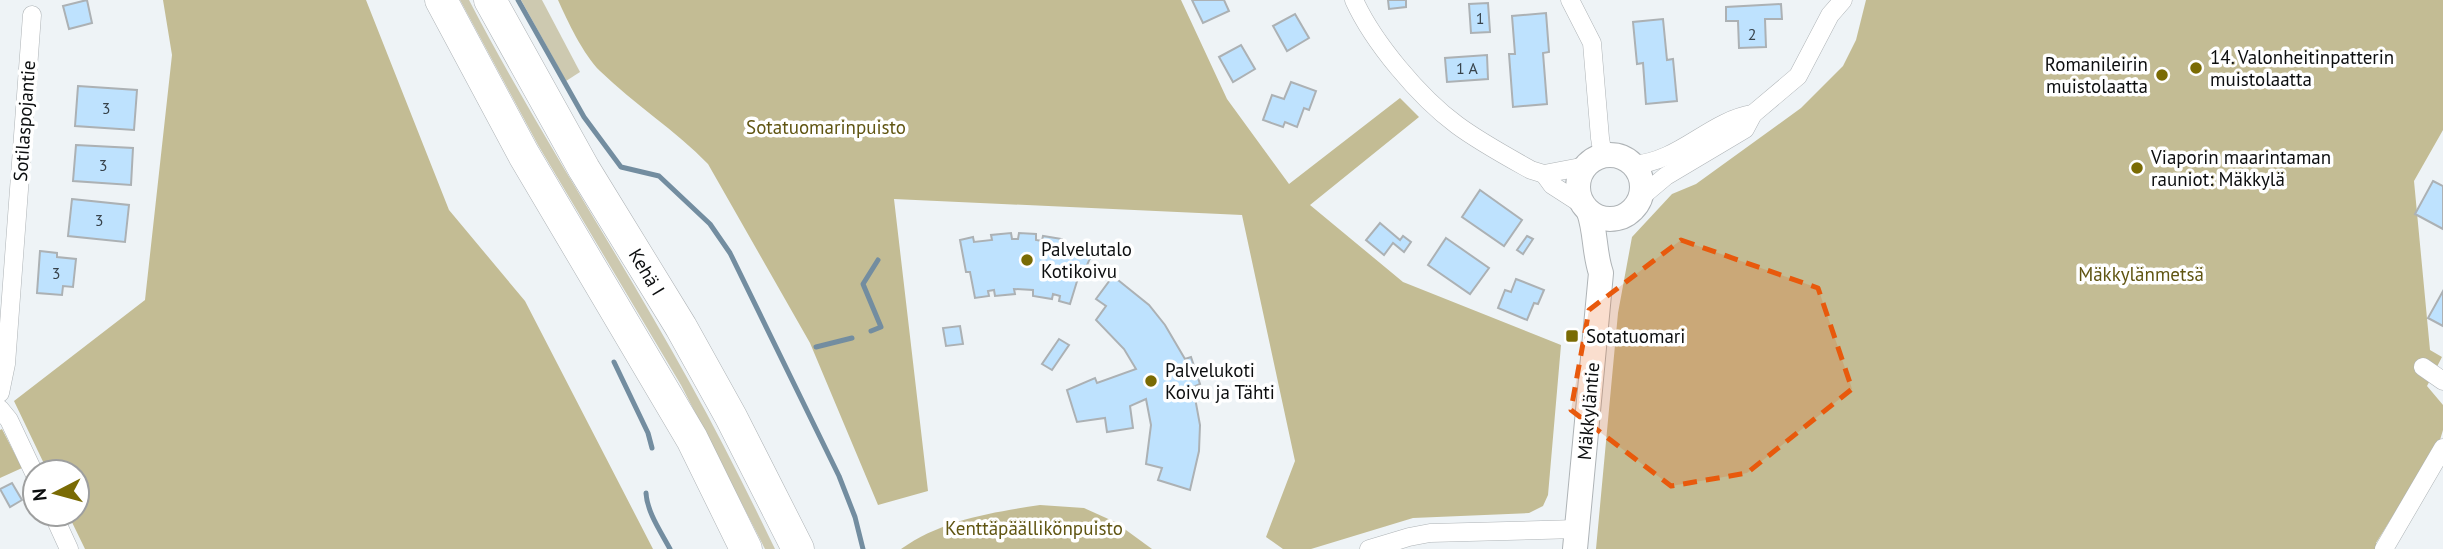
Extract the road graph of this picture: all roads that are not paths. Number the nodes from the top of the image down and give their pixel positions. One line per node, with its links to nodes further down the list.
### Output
1 (441, 0): 25 (highway)
2 (490, 0): 26 (highway, Kehä I)
3 (1354, 0): 11 (street)
4 (1570, 0): 9 (street)
5 (1843, 0): 6 (street)
6 (1829, 8): 8 (street)
7 (32, 15): 18 (street, Sotilaspojantie)
8 (1753, 114): 10 (street); 12 (street)
9 (1594, 161): 10 (street); 11 (street); 13 (street)
10 (1633, 165): 12 (street)
11 (1544, 174): 13 (street)
12 (1640, 197): 14 (street)
13 (1586, 208): 14 (street); 15 (street, Mäkkyläntie)
14 (1624, 216): 15 (street, Mäkkyläntie)
15 (1601, 273): 23 (street, Mäkkyläntie)
16 (2423, 367): 17 (street)
17 (2443, 381)
18 (0, 393)
19 (0, 409): 21 (street)
20 (2443, 447): 28 (street)
21 (27, 458)
22 (59, 528): 24 (street)
23 (1576, 539): 27 (street)
24 (69, 549)
25 (746, 549)
26 (798, 549)
27 (1369, 549)
28 (2384, 549)

